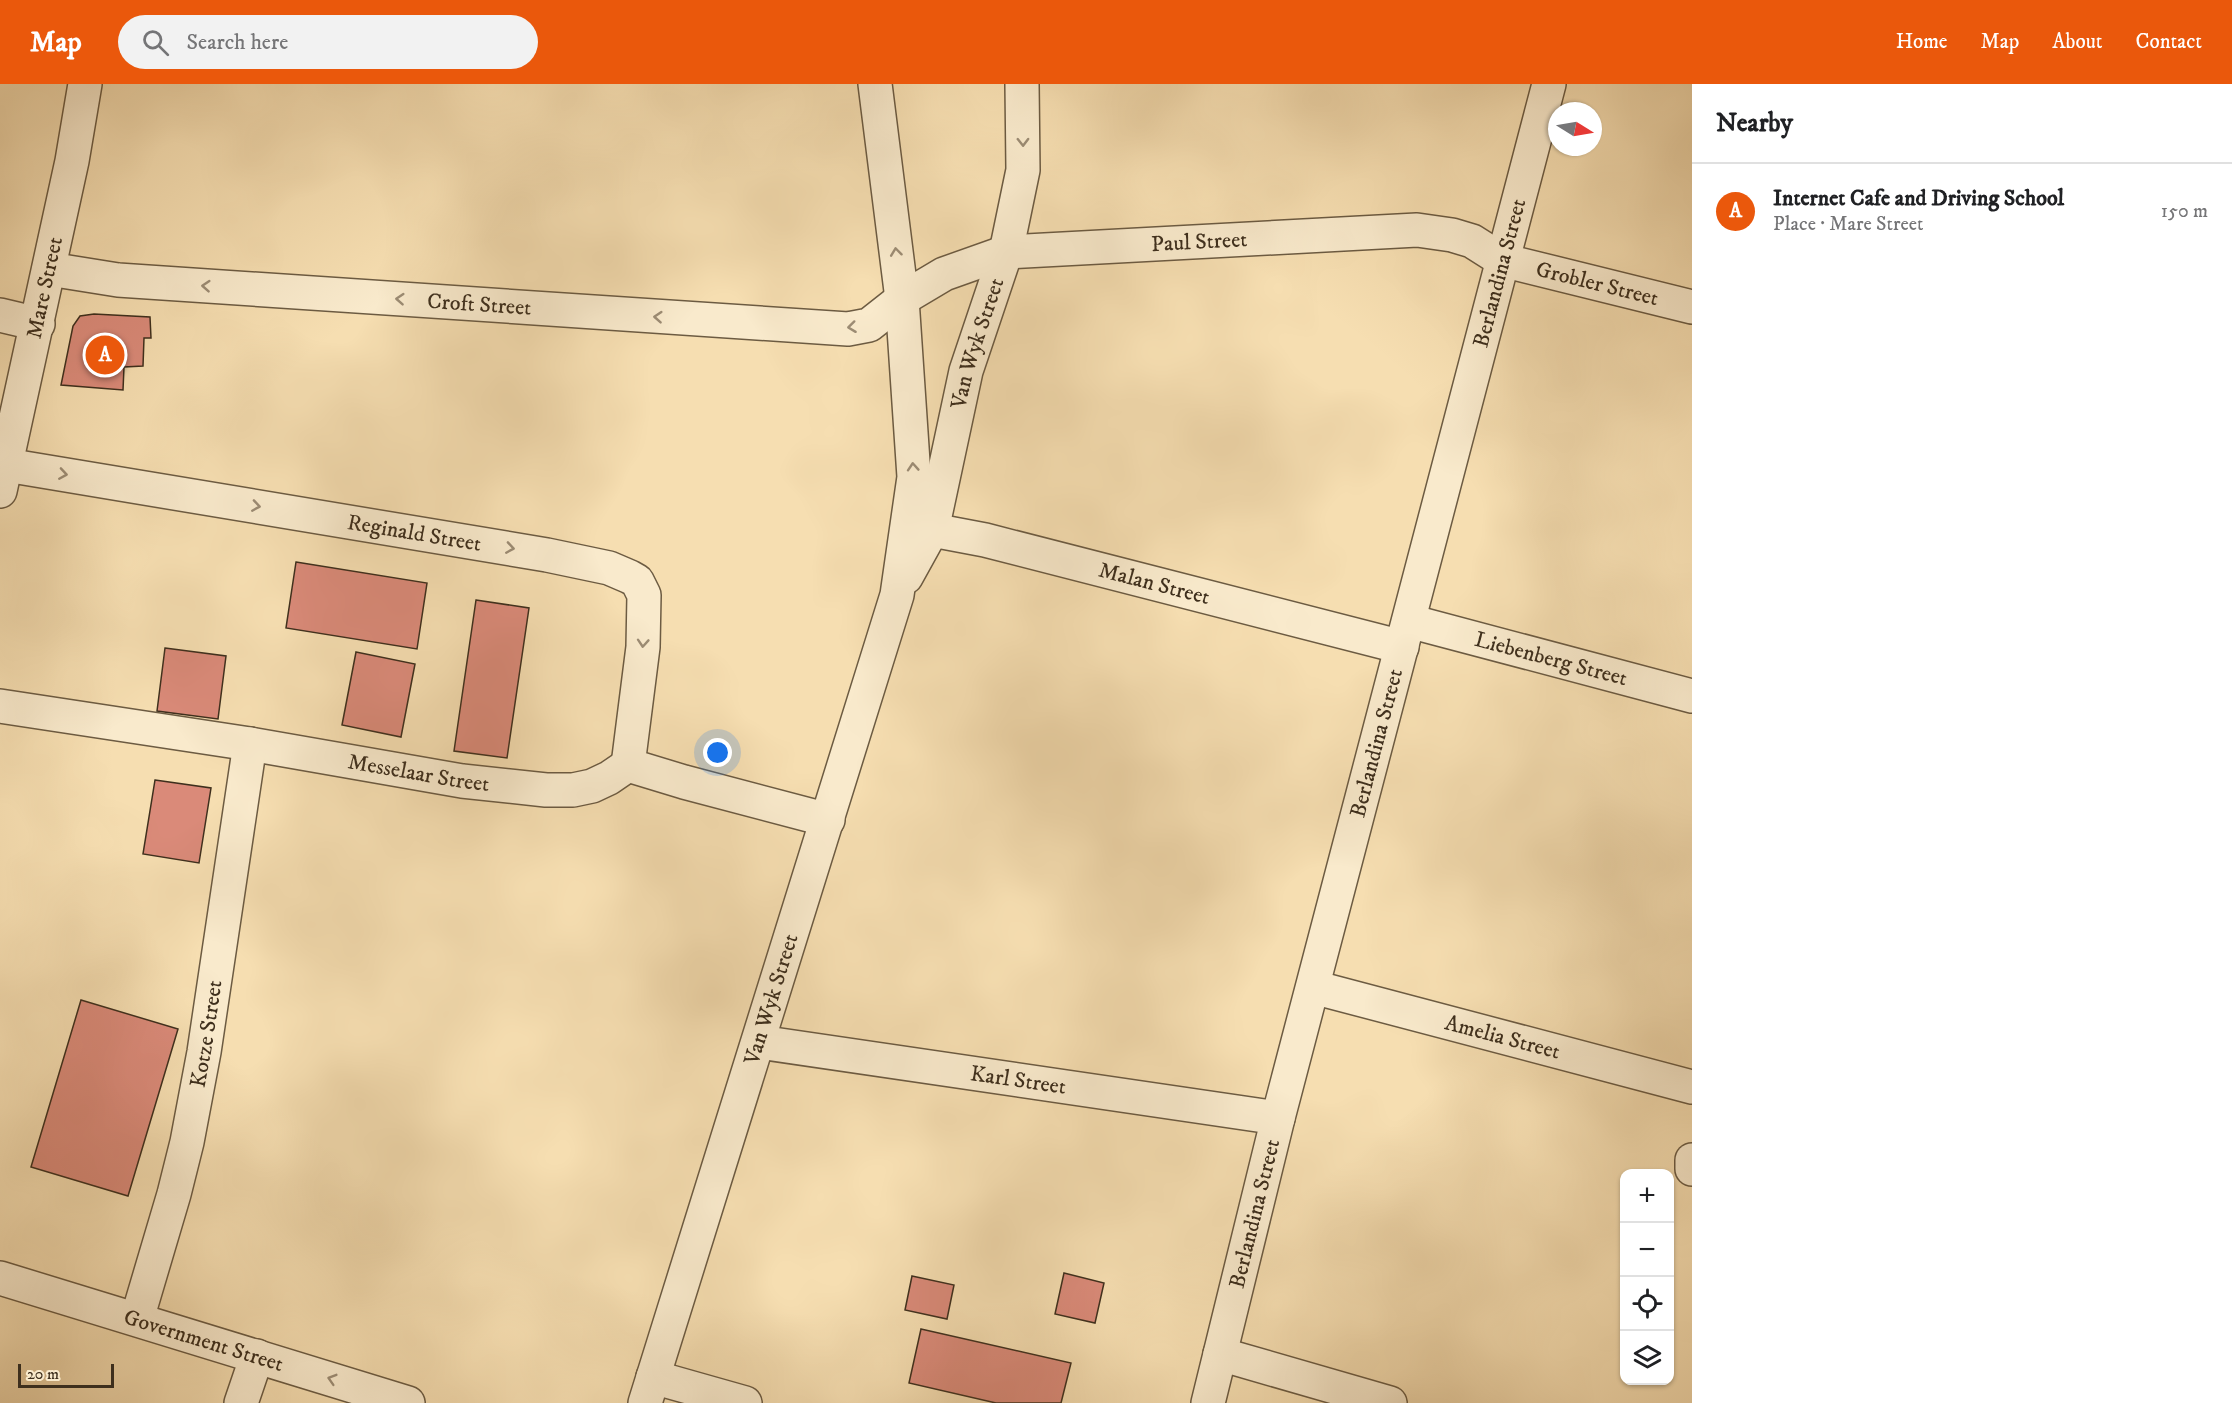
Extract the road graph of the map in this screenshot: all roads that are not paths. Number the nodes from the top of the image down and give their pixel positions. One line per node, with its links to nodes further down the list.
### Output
1 (85, 84): 7 (street, Mare Street)
2 (875, 84): 8 (street, Van Wyk Street, one-way to 2)
3 (1022, 84): 5 (street, Van Wyk Street, one-way to 5)
4 (1549, 84): 6 (street, Berlandina Street)
5 (1006, 252): 6 (street, Paul Street); 8 (street, Paul Street); 13 (street, Van Wyk Street)
6 (1503, 260): 9 (street, Grobler Street); 14 (street, Berlandina Street)
7 (49, 270): 8 (street, Croft Street, one-way to 7); 11 (street, Mare Street)
8 (902, 299): 13 (street, Van Wyk Street, one-way to 8)
9 (1692, 308)
10 (0, 315): 11 (street)
11 (38, 324): 12 (street, Mare Street)
12 (3, 478): 18 (street, Reginald Street, one-way to 18)
13 (919, 528): 14 (street, Malan Street); 19 (street, Van Wyk Street)
14 (1405, 634): 15 (street, Liebenberg Street); 20 (street, Berlandina Street)
15 (1692, 696)
16 (0, 706): 17 (street, Messelaar Street)
17 (250, 744): 18 (street, Messelaar Street); 27 (street, Kotze Street)
18 (628, 765): 19 (street)
19 (828, 820): 21 (street, Van Wyk Street)
20 (1313, 987): 22 (street, Amelia Street); 23 (street, Berlandina Street)
21 (759, 1042): 23 (street, Karl Street); 30 (street, Van Wyk Street)
22 (1692, 1087)
23 (1278, 1118): 28 (street, Berlandina Street)
24 (1692, 1160): 25 (street)
25 (1692, 1169)
26 (0, 1278): 27 (street, Government Street)
27 (137, 1320): 29 (street, Government Street)
28 (1220, 1354): 34 (street, Berlandina Street); 35 (street)
29 (257, 1356): 31 (street); 32 (street, Government Street, one-way to 29)
30 (649, 1390): 33 (street)
31 (240, 1403)
32 (408, 1403)
33 (745, 1403)
34 (1208, 1403)
35 (1389, 1403)

